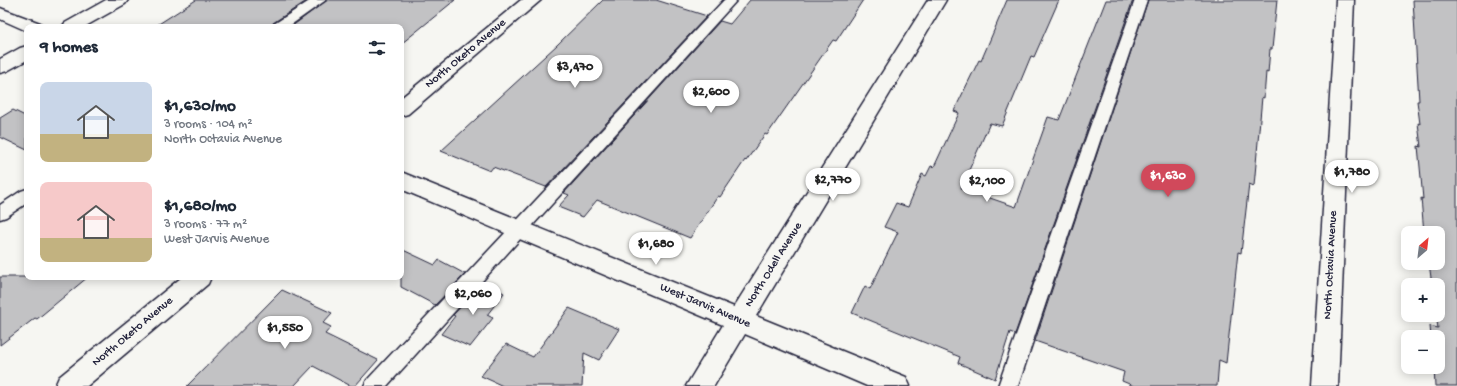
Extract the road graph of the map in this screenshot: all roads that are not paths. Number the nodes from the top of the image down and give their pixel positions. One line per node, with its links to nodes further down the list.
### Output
1 (119, 0): 10 (street)
2 (320, 0): 11 (lane)
3 (532, 0): 14 (street, North Oketo Avenue)
4 (731, 0): 18 (lane)
5 (937, 0): 20 (street, North Odell Avenue)
6 (1141, 0): 25 (lane)
7 (1345, 0): 26 (street, North Octavia Avenue)
8 (0, 13): 9 (street)
9 (27, 24)
10 (76, 24)
11 (284, 24)
12 (24, 54): 13 (street)
13 (0, 67)
14 (404, 107)
15 (404, 181): 18 (street, West Jarvis Avenue)
16 (24, 197): 17 (lane)
17 (0, 213)
18 (520, 229): 20 (street, West Jarvis Avenue); 22 (lane)
19 (194, 280): 21 (street, North Oketo Avenue)
20 (740, 320): 23 (street, North Odell Avenue); 24 (street, West Jarvis Avenue)
21 (68, 386)
22 (374, 386)
23 (699, 386)
24 (898, 386)
25 (1008, 386)
26 (1325, 386)

